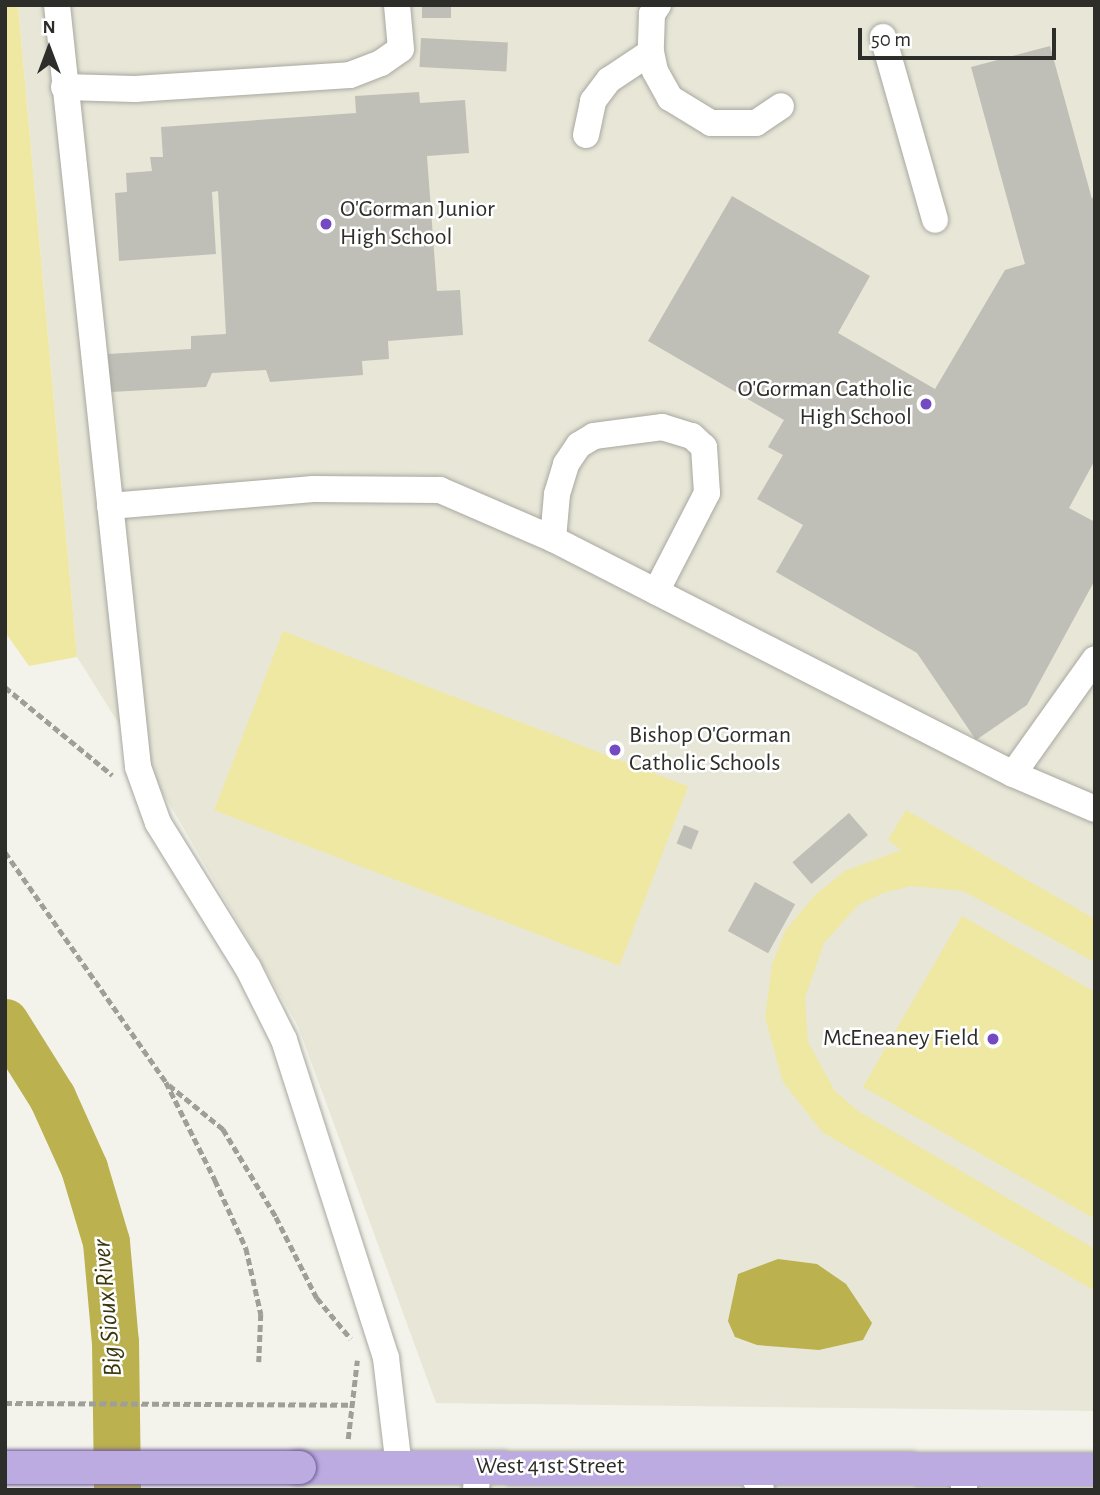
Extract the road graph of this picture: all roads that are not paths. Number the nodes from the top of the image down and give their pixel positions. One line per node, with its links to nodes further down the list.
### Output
1 (57, 5): 6 (lane)
2 (397, 5): 6 (lane)
3 (657, 5): 5 (lane)
4 (883, 37): 9 (lane)
5 (651, 52): 7 (lane); 8 (lane)
6 (64, 87): 10 (lane)
7 (781, 106)
8 (586, 135)
9 (935, 219)
10 (110, 506): 11 (lane); 17 (lane)
11 (553, 539): 12 (lane); 12 (lane)
12 (656, 592): 14 (lane)
13 (1095, 659): 14 (lane)
14 (1013, 774): 15 (lane)
15 (1095, 809)
16 (5, 1466): 17 (main road, West 41st Street, bridge)
17 (399, 1466): 19 (main road, West 41st Street)
18 (1095, 1469): 22 (main road, West 41st Street)
19 (477, 1478): 20 (main road, West 41st Street)
20 (521, 1478): 21 (main road, West 41st Street)
21 (755, 1479): 22 (main road, West 41st Street)
22 (964, 1479)

